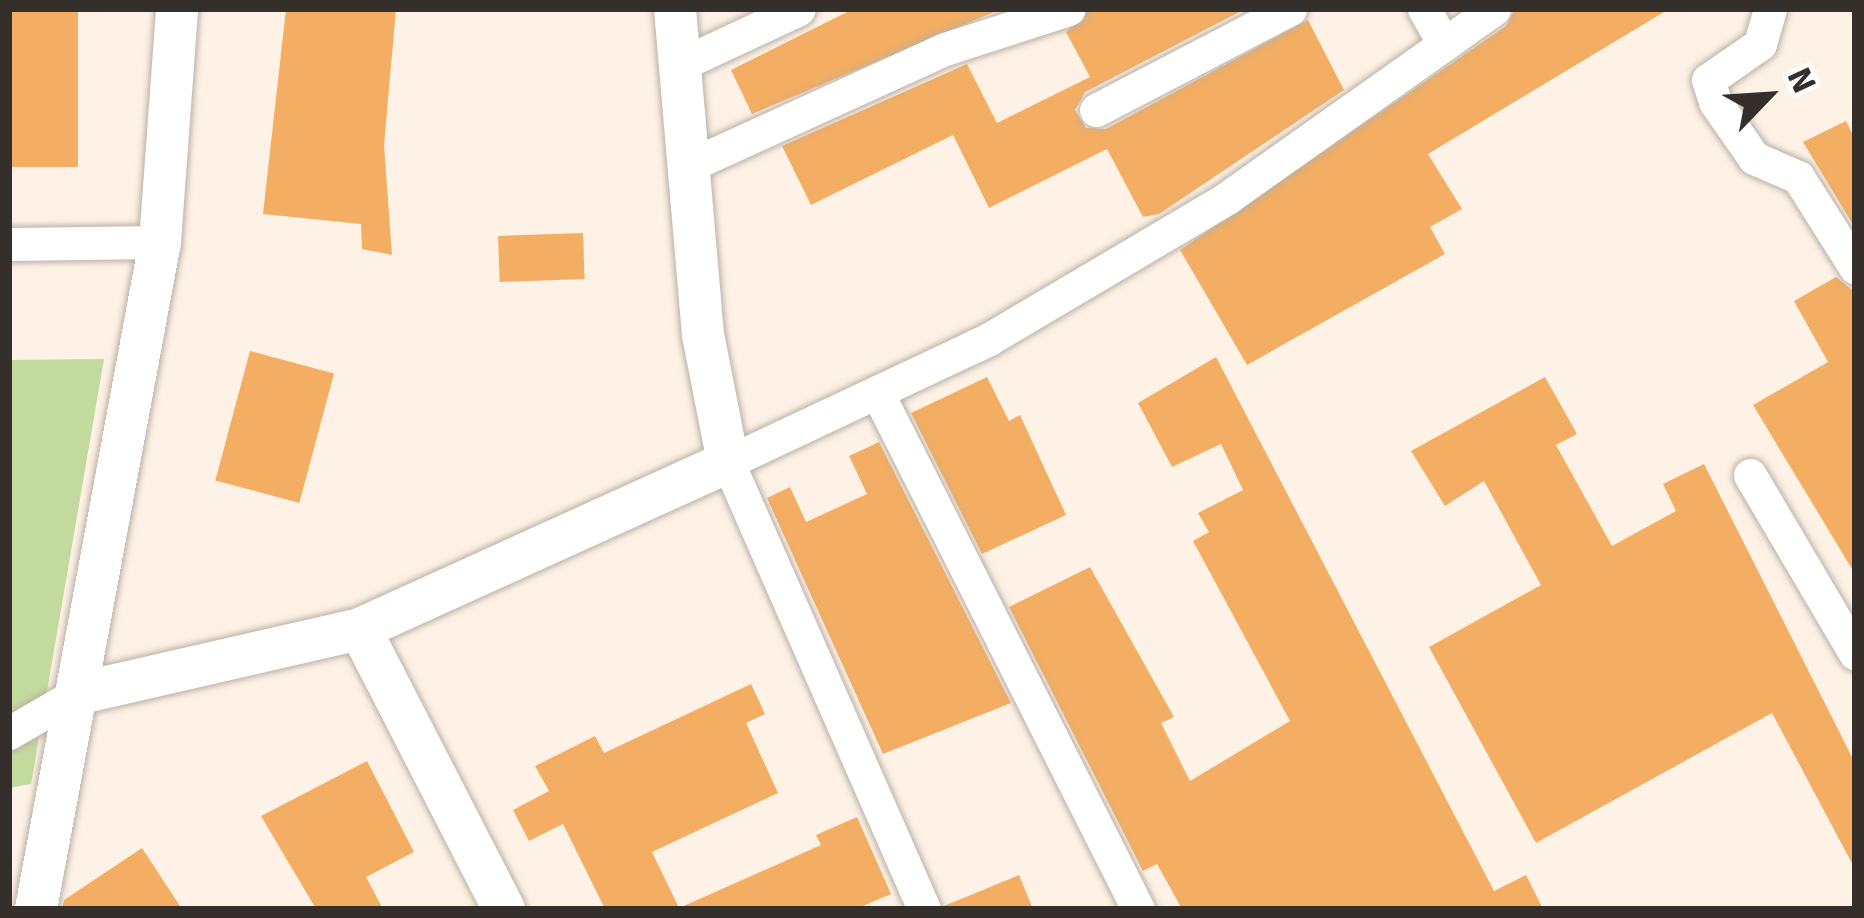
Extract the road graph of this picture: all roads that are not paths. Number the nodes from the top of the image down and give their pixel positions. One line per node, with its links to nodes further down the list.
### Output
1 (177, 9): 13 (street)
2 (675, 9): 10 (street)
3 (800, 9): 10 (street)
4 (1069, 9): 12 (street)
5 (1291, 9): 11 (street)
6 (1424, 9): 9 (street)
7 (1494, 9): 9 (street)
8 (1771, 9): 15 (street)
9 (1443, 42): 16 (street)
10 (679, 65): 12 (street)
11 (1096, 110)
12 (688, 166): 17 (street)
13 (160, 242): 14 (street); 21 (street)
14 (9, 244)
15 (1855, 267)
16 (878, 392): 17 (street); 26 (street)
17 (728, 462): 19 (street); 25 (street)
18 (1750, 475): 20 (street)
19 (360, 629): 21 (street); 24 (street)
20 (1855, 653)
21 (76, 694): 22 (street); 23 (street)
22 (9, 733)
23 (36, 909)
24 (504, 909)
25 (924, 909)
26 (1138, 909)

